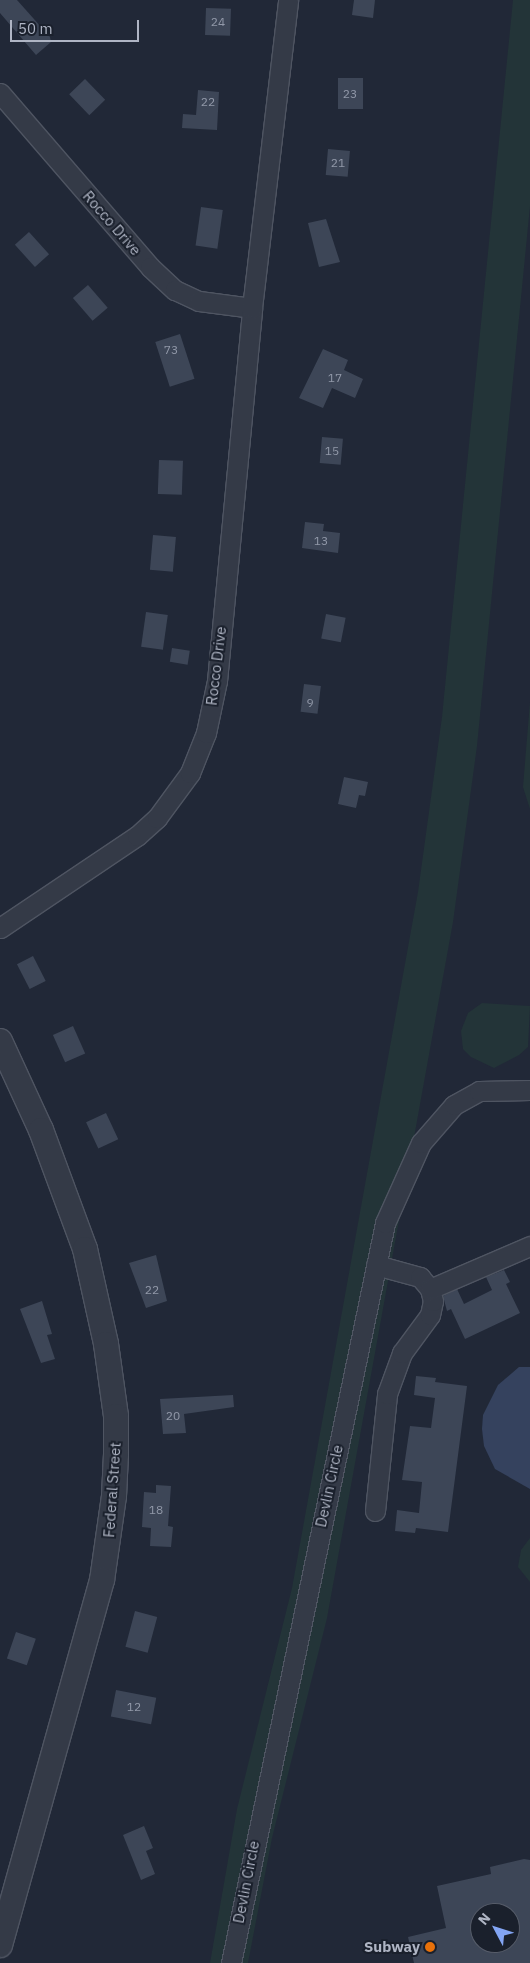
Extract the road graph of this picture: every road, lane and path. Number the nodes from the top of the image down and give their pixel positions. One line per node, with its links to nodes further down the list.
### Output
1 (288, 0): 3 (street, Rocco Drive)
2 (0, 93): 3 (street, Rocco Drive)
3 (252, 308): 4 (street, Rocco Drive)
4 (0, 928)
5 (0, 1041): 11 (street, Federal Street)
6 (530, 1090): 8 (street, Devlin Circle)
7 (530, 1246): 9 (street)
8 (376, 1265): 9 (street); 12 (street, Devlin Circle)
9 (430, 1289): 10 (street)
10 (375, 1510)
11 (0, 1945)
12 (231, 1963)

